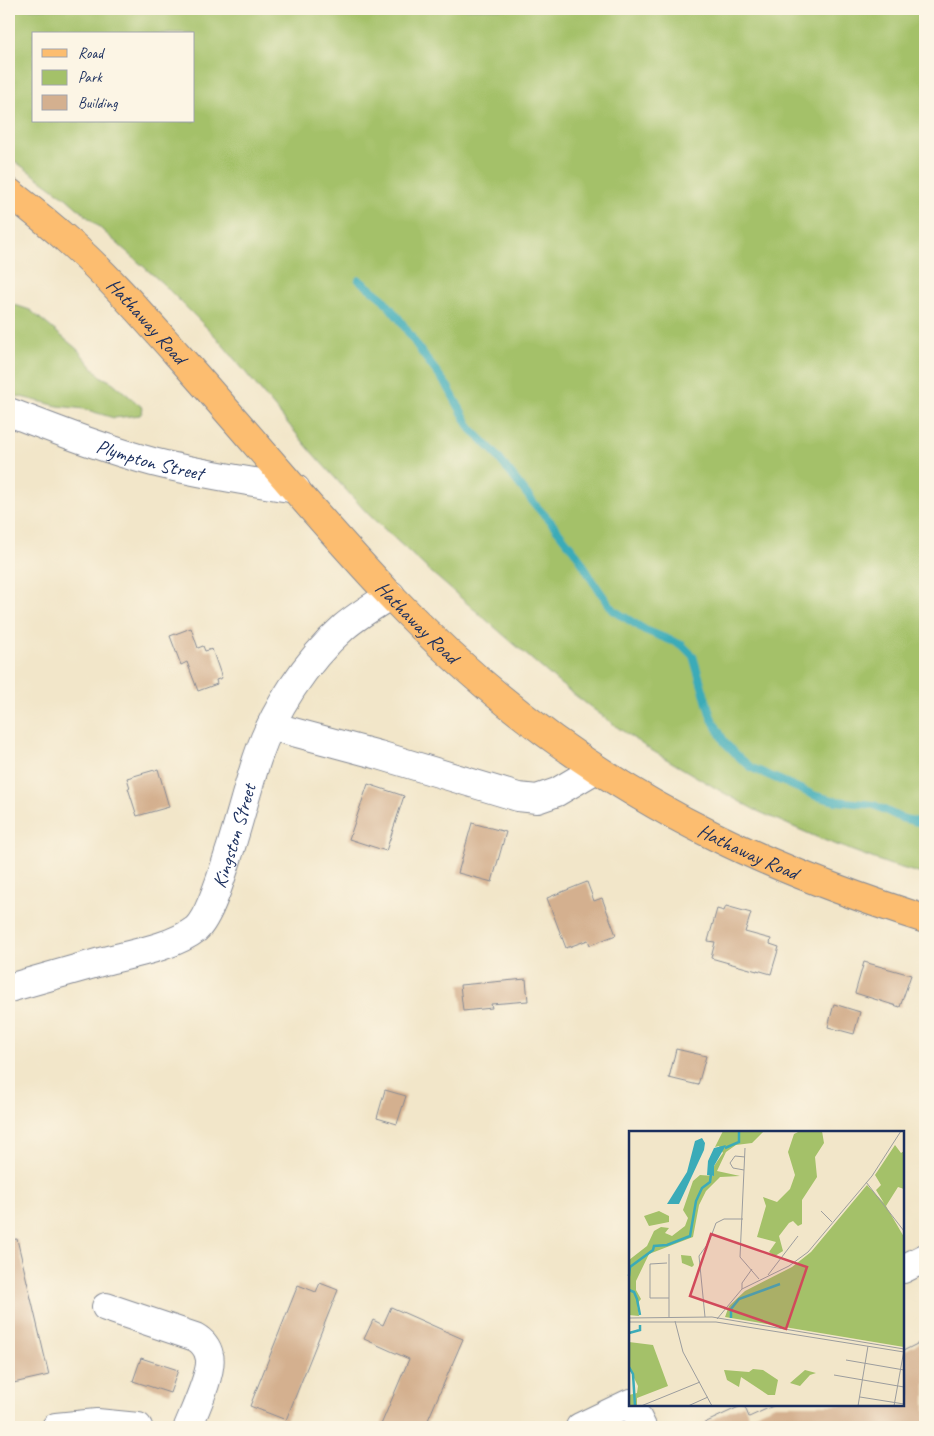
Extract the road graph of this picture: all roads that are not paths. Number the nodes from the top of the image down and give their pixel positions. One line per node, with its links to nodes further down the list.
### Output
1 (9, 192): 3 (main road, Hathaway Road)
2 (9, 412): 3 (street, Plympton Street)
3 (296, 489): 4 (main road, Hathaway Road)
4 (391, 595): 5 (street, Kingston Street); 6 (main road, Hathaway Road)
5 (271, 726): 6 (street); 8 (street, Kingston Street)
6 (596, 769): 7 (main road, Hathaway Road)
7 (925, 919)
8 (9, 988)
9 (925, 1258): 10 (street)
10 (904, 1268)
11 (106, 1307): 16 (street)
12 (629, 1404): 17 (street)
13 (631, 1406): 18 (street)
14 (56, 1427): 15 (street)
15 (138, 1427)
16 (188, 1427)
17 (580, 1427)
18 (642, 1427)

